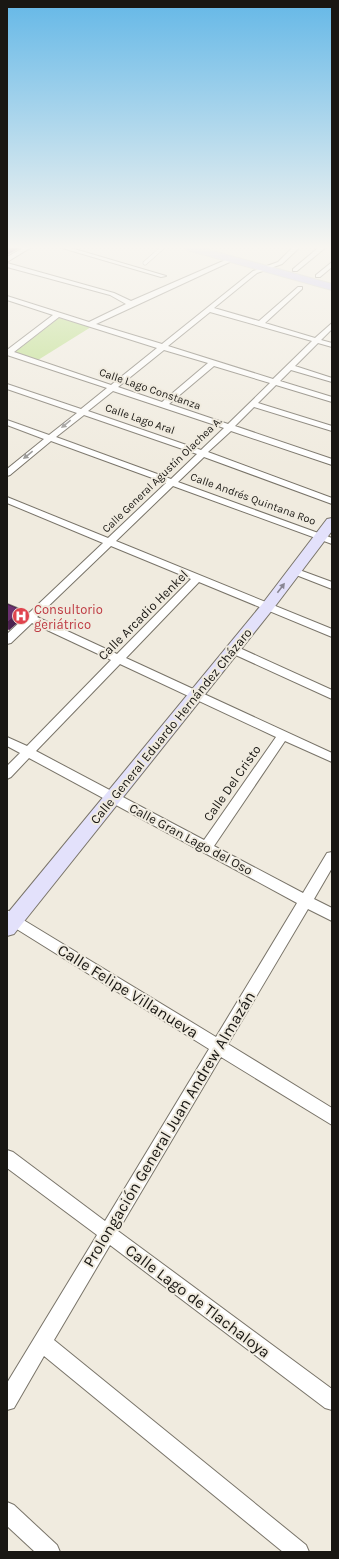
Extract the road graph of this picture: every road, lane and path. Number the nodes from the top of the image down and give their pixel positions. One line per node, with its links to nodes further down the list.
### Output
1 (49, 321): 13 (street)
2 (80, 321): 7 (street)
3 (97, 321): 7 (street)
4 (194, 321): 12 (street)
5 (250, 321): 8 (street)
6 (264, 321): 8 (street)
7 (90, 324): 12 (street)
8 (260, 324): 10 (street)
9 (332, 325): 10 (street, Calle General Agustín Olachea A.)
10 (316, 340): 11 (street); 15 (street, Calle General Agustín Olachea A.)
11 (332, 345)
12 (163, 346): 14 (street); 19 (street)
13 (8, 352): 19 (street, Calle Lago Constanza)
14 (214, 362): 17 (street); 22 (street)
15 (289, 367): 16 (street); 17 (street, Calle General Agustín Olachea A.)
16 (332, 380)
17 (274, 382): 20 (street); 21 (street, Calle General Agustín Olachea A.)
18 (7, 386): 23 (street, Calle Lago Aral)
19 (111, 388): 22 (street, Calle Lago Constanza); 23 (street)
20 (332, 400)
21 (252, 404): 25 (street, Calle General Agustín Olachea A.); 26 (street)
22 (162, 405): 25 (street, Calle Lago Constanza)
23 (82, 411): 27 (street, one-way to 27); 28 (street, Calle Lago Aral)
24 (7, 422): 27 (street, Calle Andrés Quintana Roo)
25 (229, 428): 28 (street, Calle General Agustín Olachea A.); 29 (street, Calle Lago Constanza)
26 (332, 429)
27 (50, 438): 30 (street, one-way to 30); 31 (street, Calle Andrés Quintana Roo)
28 (202, 453): 31 (street, Calle General Agustín Olachea A.); 33 (street, Calle Lago Aral)
29 (332, 462)
30 (7, 473)
31 (173, 482): 35 (street, Calle Andrés Quintana Roo); 36 (street, Calle General Agustín Olachea A.)
32 (7, 500): 36 (street)
33 (332, 501)
34 (332, 522): 35 (main road, Calle General Eduardo Hernández Cházaro)
35 (326, 538): 37 (main road, Calle General Eduardo Hernández Cházaro)
36 (110, 542): 38 (street); 42 (street, Calle General Agustín Olachea A.)
37 (294, 571): 39 (street); 40 (main road, Calle General Eduardo Hernández Cházaro, one-way to 37)
38 (198, 577): 40 (street, Calle Arcadio Henkel); 46 (street, Calle Arcadio Henkel)
39 (332, 586)
40 (268, 606): 43 (street, Calle Arcadio Henkel); 45 (main road, Calle General Eduardo Hernández Cházaro)
41 (7, 607): 42 (street)
42 (30, 618): 44 (street, Calle General Agustín Olachea A.); 46 (street)
43 (332, 633)
44 (7, 640)
45 (233, 649): 47 (main road, Calle General Eduardo Hernández Cházaro); 48 (street)
46 (119, 659): 47 (street); 51 (street, Calle Arcadio Henkel)
47 (196, 695): 49 (street); 54 (main road, Calle General Eduardo Hernández Cházaro)
48 (332, 695)
49 (283, 735): 52 (street); 55 (street, Calle Del Cristo)
50 (7, 741): 51 (street, Calle Gran Lago del Oso)
51 (28, 752): 53 (street, Calle Arcadio Henkel); 54 (street, Calle Gran Lago del Oso)
52 (332, 758)
53 (7, 774)
54 (112, 798): 55 (street, Calle Gran Lago del Oso); 59 (main road, Calle General Eduardo Hernández Cházaro)
55 (206, 848): 57 (street, Calle Gran Lago del Oso)
56 (332, 857): 57 (street, Prolongación General Juan Andrew Almazán)
57 (305, 901): 58 (street, Calle Gran Lago del Oso); 60 (street, Prolongación General Juan Andrew Almazán)
58 (332, 915)
59 (9, 921): 60 (street, Calle Felipe Villanueva)
60 (217, 1047): 61 (street, Calle Felipe Villanueva); 63 (street, Prolongación General Juan Andrew Almazán)
61 (332, 1117)
62 (7, 1158): 63 (street, Calle Lago de Tlachaloya)
63 (108, 1233): 64 (street, Prolongación General Juan Andrew Almazán); 65 (street, Calle Lago de Tlachaloya)
64 (42, 1342): 66 (street, Prolongación General Juan Andrew Almazán); 69 (street)
65 (332, 1400)
66 (7, 1402)
67 (7, 1512): 68 (street)
68 (50, 1552)
69 (299, 1552)

